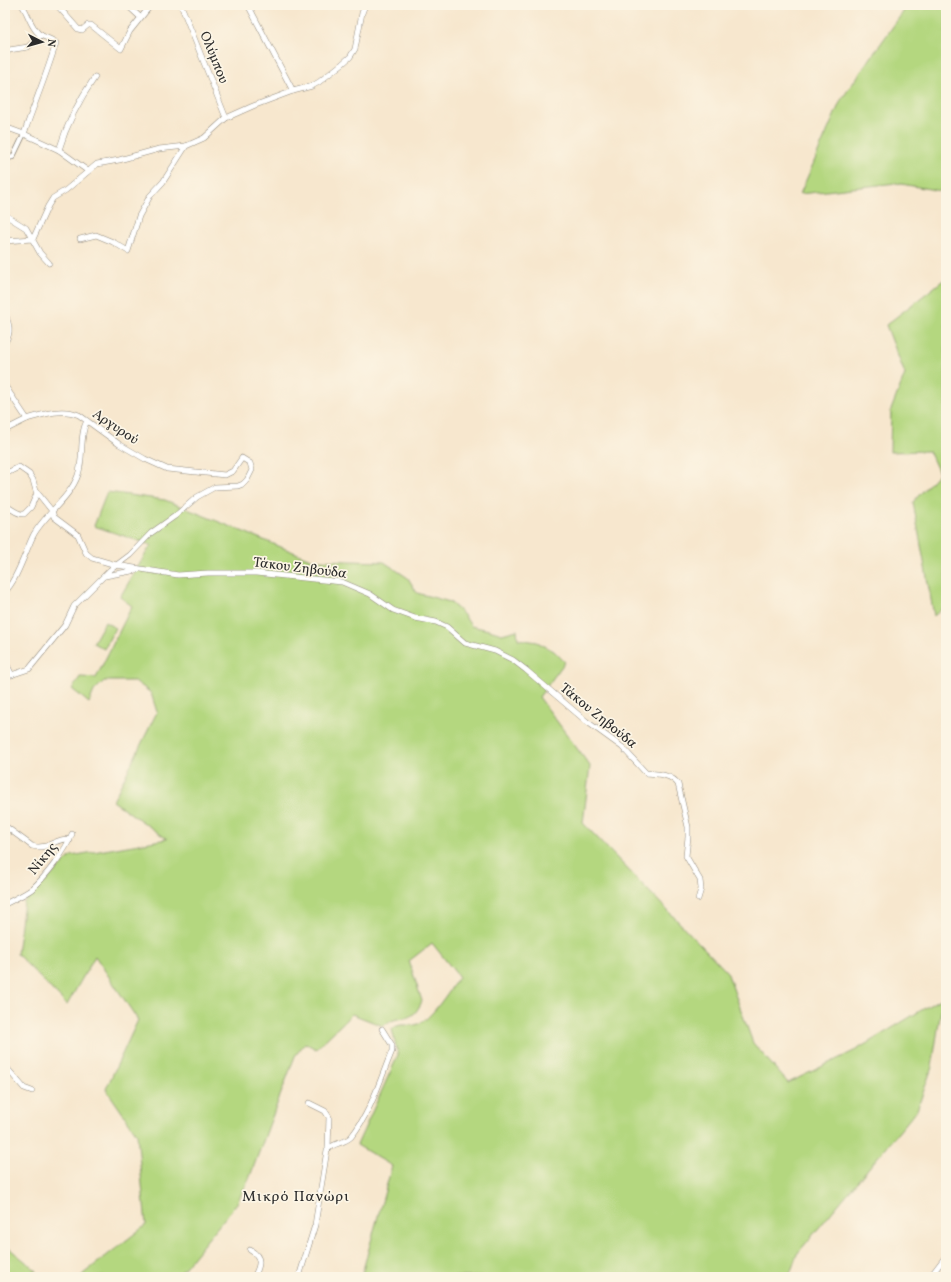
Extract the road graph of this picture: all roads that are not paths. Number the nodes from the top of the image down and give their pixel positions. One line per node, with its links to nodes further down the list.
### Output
1 (22, 5): 9 (street)
2 (57, 5): 8 (street)
3 (127, 5): 8 (street)
4 (151, 5): 8 (street)
5 (181, 5): 15 (street, Ολύμπου)
6 (248, 5): 14 (street)
7 (366, 5): 14 (street)
8 (140, 17)
9 (41, 35): 10 (street); 17 (street)
10 (5, 55)
11 (5, 58): 12 (street)
12 (5, 69)
13 (95, 77): 19 (street)
14 (293, 91): 15 (street)
15 (226, 118): 18 (street)
16 (5, 126): 17 (street)
17 (24, 134): 19 (street); 20 (street)
18 (186, 146): 21 (street); 24 (street)
19 (59, 150): 21 (street)
20 (5, 159)
21 (88, 171): 23 (street)
22 (5, 215): 23 (street)
23 (33, 239): 25 (street); 26 (street)
24 (80, 239)
25 (5, 241)
26 (49, 263)
27 (5, 314): 28 (street)
28 (5, 342)
29 (5, 386): 30 (street)
30 (28, 419): 31 (street, Αργυρού); 32 (street, Αργυρού)
31 (87, 421): 36 (street); 37 (street, Αργυρού)
32 (5, 430)
33 (5, 474): 34 (street, Τάκου Ζηβούδα)
34 (37, 493): 35 (street); 36 (street, Τάκου Ζηβούδα)
35 (5, 506)
36 (52, 511): 37 (street, Τάκου Ζηβούδα); 40 (street)
37 (116, 565): 38 (street, Τάκου Ζηβούδα); 39 (street)
38 (141, 570): 39 (street); 47 (street, Τάκου Ζηβούδα)
39 (104, 576): 42 (street)
40 (5, 591)
41 (5, 661): 42 (street)
42 (12, 675): 43 (street)
43 (5, 677)
44 (5, 826): 46 (street)
45 (72, 834): 46 (street, Νίκης)
46 (70, 840): 48 (street, Νίκης)
47 (698, 899)
48 (5, 904)
49 (382, 1029): 53 (street)
50 (5, 1066): 51 (street)
51 (32, 1091)
52 (309, 1103): 53 (street)
53 (328, 1150): 57 (street)
54 (250, 1250): 56 (street)
55 (946, 1256): 58 (street)
56 (254, 1277)
57 (299, 1277)
58 (930, 1277)

